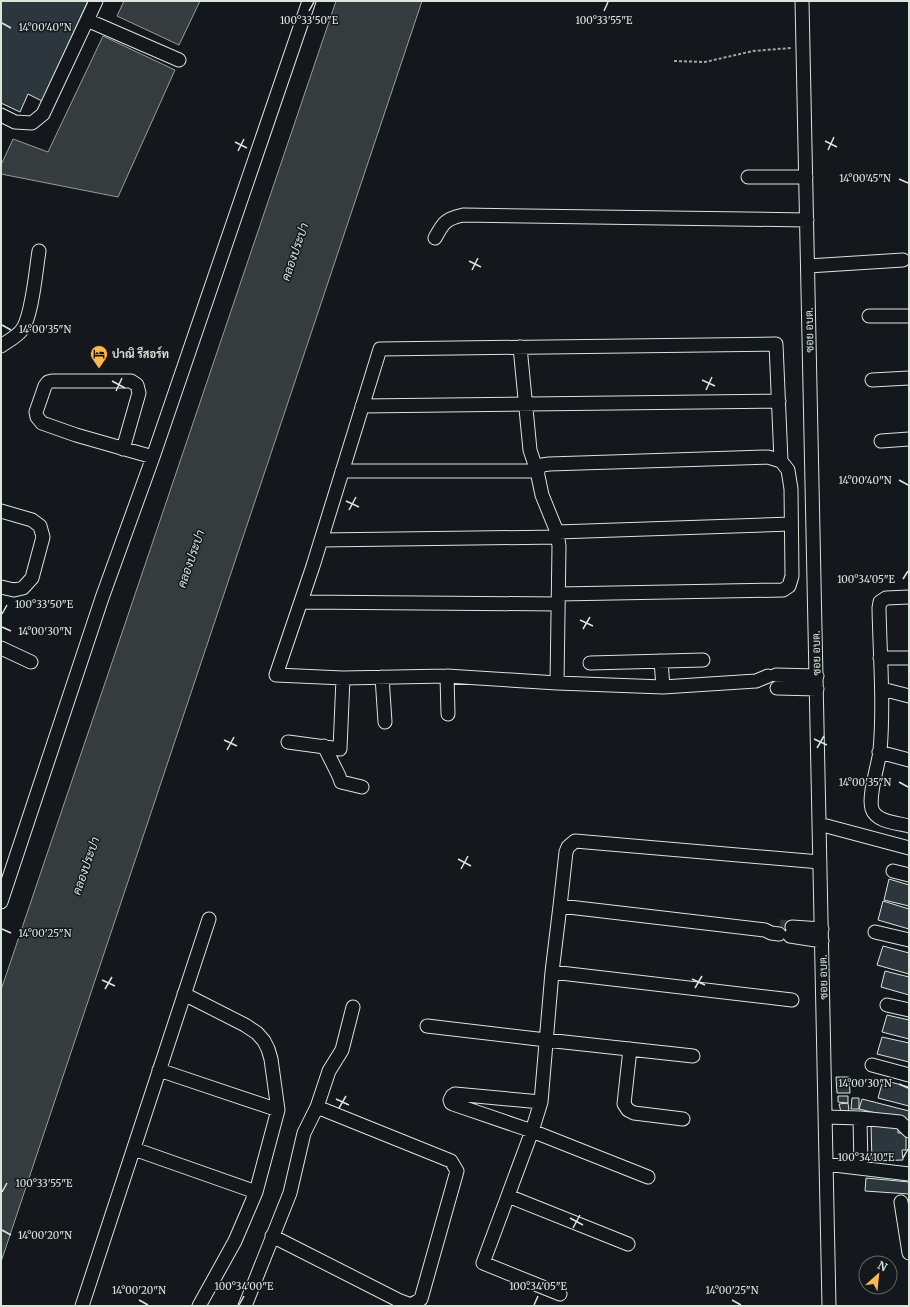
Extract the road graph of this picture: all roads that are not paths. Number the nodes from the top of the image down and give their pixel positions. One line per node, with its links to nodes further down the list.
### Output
1 (96, 1): 4 (street)
2 (309, 1): 26 (street)
3 (802, 1): 8 (street, ซอย อบต.)
4 (88, 20): 5 (street); 6 (street)
5 (179, 60)
6 (1, 115)
7 (748, 177): 8 (street)
8 (806, 177): 9 (street, ซอย อบต.)
9 (807, 220): 10 (street); 13 (street, ซอย อบต.)
10 (435, 238)
11 (39, 251): 16 (street)
12 (903, 260): 13 (street)
13 (808, 266): 49 (street, ซอย อบต.)
14 (869, 316): 15 (street)
15 (909, 316)
16 (1, 346)
17 (520, 347): 20 (street); 21 (street); 22 (street)
18 (909, 378): 19 (street)
19 (872, 380)
20 (779, 401): 21 (street); 27 (street)
21 (526, 404): 22 (street); 29 (street)
22 (362, 406): 28 (street)
23 (909, 439): 24 (street)
24 (881, 441)
25 (123, 449): 25 (street); 26 (street)
26 (152, 457): 68 (street)
27 (781, 461): 29 (street); 31 (street)
28 (342, 471): 29 (street); 33 (street)
29 (537, 471): 32 (street)
30 (1, 511): 34 (street)
31 (791, 524): 32 (street); 36 (street)
32 (557, 534): 33 (street); 36 (street)
33 (322, 540): 37 (street)
34 (1, 587)
35 (909, 597): 39 (street)
36 (558, 599): 37 (street); 48 (street)
37 (301, 602): 47 (street)
38 (1, 648): 43 (street)
39 (880, 658): 40 (street); 51 (street)
40 (909, 658)
41 (703, 660): 42 (street)
42 (660, 661): 44 (street); 50 (street)
43 (31, 662)
44 (590, 663)
45 (447, 676): 46 (street); 48 (street); 53 (street)
46 (382, 677): 47 (street); 54 (street)
47 (343, 678): 56 (street)
48 (557, 683): 50 (street)
49 (817, 683): 50 (street); 61 (street, ซอย อบต.)
50 (663, 687)
51 (882, 689): 52 (street); 57 (street)
52 (909, 696)
53 (448, 714)
54 (385, 722)
55 (288, 742): 56 (street)
56 (324, 746): 59 (street)
57 (880, 752): 58 (street); 60 (street)
58 (909, 760)
59 (362, 787)
60 (882, 819): 62 (street); 63 (street)
61 (820, 824): 63 (street); 65 (street, ซอย อบต.)
62 (909, 826)
63 (877, 840): 64 (street)
64 (909, 848)
65 (820, 862): 69 (street); 72 (street, ซอย อบต.)
66 (893, 871): 67 (street)
67 (909, 875)
68 (1, 902)
69 (560, 906): 72 (street); 74 (street)
70 (208, 920): 75 (street)
71 (875, 932): 73 (street)
72 (822, 935): 90 (street, ซอย อบต.)
73 (909, 940)
74 (552, 972): 76 (street); 81 (street)
75 (184, 994): 85 (street); 89 (street)
76 (792, 1000)
77 (887, 1005): 79 (street)
78 (353, 1007): 88 (street)
79 (909, 1010)
80 (426, 1026): 81 (street)
81 (546, 1040): 82 (street); 87 (street)
82 (630, 1049): 83 (street); 92 (street)
83 (693, 1056)
84 (872, 1065): 86 (street)
85 (159, 1070): 89 (street); 95 (street)
86 (909, 1075)
87 (541, 1102): 93 (street); 93 (street)
88 (317, 1107): 103 (street); 103 (street)
89 (278, 1110): 100 (street)
90 (825, 1117): 91 (street); 96 (street, ซอย อบต.)
91 (860, 1118): 94 (street); 97 (street)
92 (683, 1119)
93 (532, 1131): 99 (street); 101 (street)
94 (909, 1131)
95 (134, 1149): 100 (street); 107 (street)
96 (826, 1164): 97 (street); 110 (street, ซอย อบต.)
97 (861, 1168): 98 (street)
98 (909, 1174)
99 (648, 1177)
100 (256, 1192): 108 (street)
101 (508, 1196): 104 (street); 106 (street)
102 (901, 1202): 105 (street)
103 (272, 1236): 109 (street)
104 (628, 1244)
105 (909, 1253)
106 (560, 1294)
107 (82, 1306)
108 (199, 1306)
109 (245, 1306)
110 (829, 1306)

